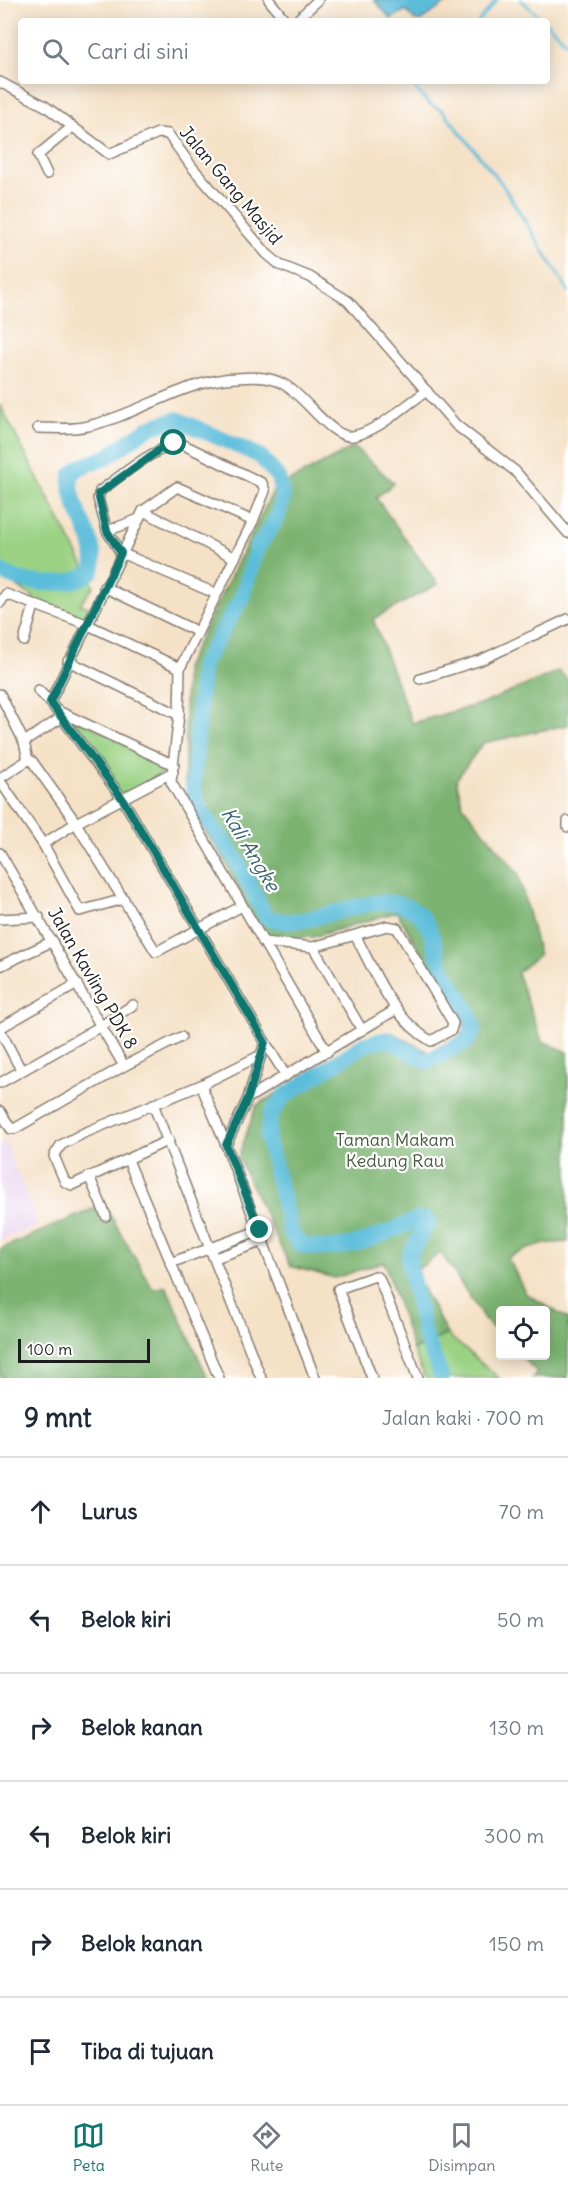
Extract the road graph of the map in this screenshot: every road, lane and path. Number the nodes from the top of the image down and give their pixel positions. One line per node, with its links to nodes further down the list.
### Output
1 (269, 0): 3 (street)
2 (318, 0): 4 (street)
3 (284, 18)
4 (299, 18)
5 (2, 85): 6 (street, Jalan Gang Masjid)
6 (72, 127): 7 (street); 8 (street, Jalan Gang Masjid)
7 (47, 174)
8 (427, 391): 9 (street); 13 (street, Jalan Gang Masjid)
9 (38, 428)
10 (141, 515): 11 (street); 12 (street); 14 (street); 15 (street)
11 (253, 521): 12 (street); 15 (street)
12 (107, 531): 14 (street)
13 (568, 533)
14 (121, 553): 16 (street); 17 (street)
15 (235, 558): 17 (street)
16 (105, 587): 21 (street); 22 (street)
17 (217, 594): 22 (street)
18 (0, 603): 19 (street)
19 (34, 606): 21 (street); 23 (street)
20 (568, 619): 24 (street)
21 (86, 624): 25 (street); 26 (street)
22 (198, 632): 26 (street)
23 (24, 641)
24 (481, 660): 27 (street); 28 (street)
25 (68, 661): 31 (street); 32 (street)
26 (180, 668): 32 (street)
27 (486, 670)
28 (420, 679)
29 (38, 690): 31 (street)
30 (0, 694): 34 (street)
31 (52, 706): 33 (street); 36 (street)
32 (179, 715): 36 (street)
33 (61, 718): 34 (street); 38 (street)
34 (24, 742): 35 (street)
35 (28, 760): 37 (street); 40 (street)
36 (173, 769): 38 (street); 45 (street)
37 (0, 779): 42 (street)
38 (122, 798): 40 (street); 48 (street)
39 (568, 820): 41 (street)
40 (76, 823): 42 (street); 44 (street)
41 (568, 827)
42 (43, 844): 44 (street)
43 (0, 853): 46 (street, Jalan Kavling PDK 8)
44 (124, 899): 48 (street)
45 (242, 906): 48 (street); 51 (street)
46 (39, 917): 47 (street); 50 (street, Jalan Kavling PDK 8)
47 (0, 919)
48 (198, 931): 61 (street)
49 (355, 935): 52 (street); 56 (street); 56 (street)
50 (53, 941): 53 (street); 54 (street, Jalan Kavling PDK 8)
51 (263, 942): 52 (street); 62 (street)
52 (314, 947): 59 (street)
53 (0, 966)
54 (77, 984): 57 (street, Jalan Kavling PDK 8); 58 (street)
55 (133, 1005): 57 (street)
56 (397, 1009): 59 (street)
57 (101, 1026): 64 (street, Jalan Kavling PDK 8); 65 (street)
58 (0, 1029): 65 (street)
59 (362, 1030): 62 (street)
60 (181, 1037): 64 (street, Jalan Kavling PDK 8)
61 (265, 1042): 63 (street); 66 (street)
62 (327, 1052): 66 (street)
63 (259, 1056): 68 (street); 69 (street)
64 (124, 1066): 71 (street)
65 (21, 1070): 67 (street)
66 (286, 1076): 69 (street)
67 (0, 1083)
68 (201, 1085): 70 (street); 73 (street)
69 (248, 1098): 73 (street)
70 (153, 1104): 72 (street); 75 (street)
71 (1, 1115)
72 (169, 1140): 74 (street); 79 (street)
73 (226, 1145): 77 (street)
74 (128, 1160): 75 (street); 81 (street)
75 (90, 1176): 76 (street)
76 (106, 1216)
77 (260, 1230): 78 (street); 79 (street)
78 (264, 1241): 80 (street); 84 (street)
79 (212, 1249): 80 (street); 81 (street)
80 (215, 1258): 83 (street)
81 (170, 1263): 82 (street)
82 (219, 1378)
83 (261, 1378)
84 (315, 1378)
85 (372, 1378): 86 (street)
86 (418, 1378)

